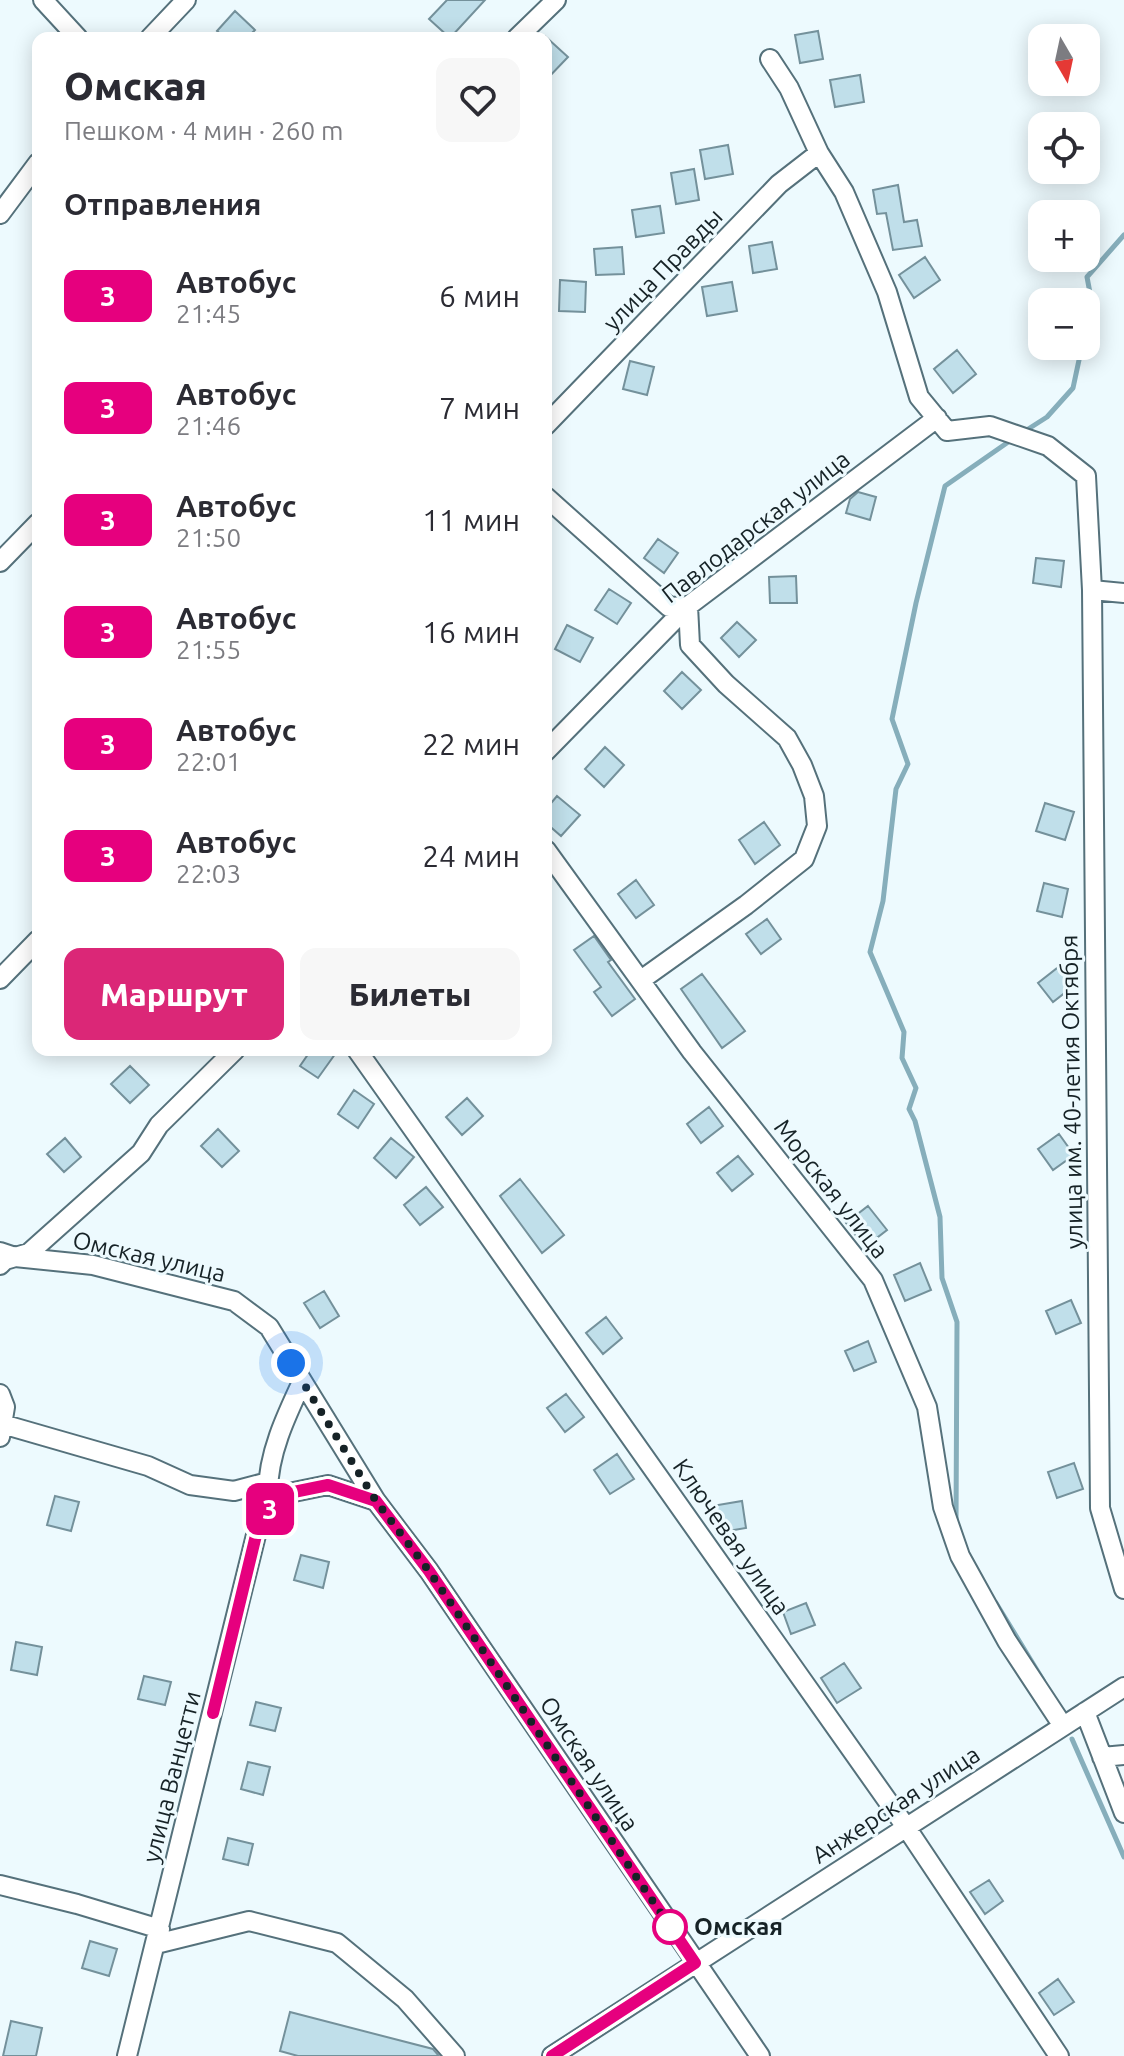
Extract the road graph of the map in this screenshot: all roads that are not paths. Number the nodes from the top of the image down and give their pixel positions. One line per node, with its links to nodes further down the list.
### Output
1 (43, 0): 4 (street)
2 (186, 0): 5 (street)
3 (556, 0): 6 (street)
4 (72, 32)
5 (156, 32)
6 (523, 32)
7 (770, 59): 8 (street)
8 (819, 153): 13 (street); 14 (street, улица Правды)
9 (32, 169): 11 (street)
10 (32, 170): 12 (street)
11 (0, 198)
12 (0, 214)
13 (937, 418): 18 (street, улица им. 40-летия Октября); 20 (street, Павлодарская улица)
14 (552, 419)
15 (552, 502): 20 (street)
16 (32, 529): 17 (street)
17 (0, 562)
18 (1092, 590): 19 (street); 35 (street, улица им. 40-летия Октября)
19 (1124, 593)
20 (688, 606): 21 (street, Павлодарская улица); 25 (street)
21 (552, 745)
22 (552, 858): 25 (street, Морская улица)
23 (32, 946): 24 (street)
24 (0, 979)
25 (641, 980): 38 (street, Морская улица)
26 (229, 1056): 28 (street)
27 (361, 1056): 42 (street, Ключевая улица)
28 (5, 1258): 29 (street, Омская улица)
29 (302, 1382): 32 (street); 33 (street, Омская улица)
30 (0, 1394): 31 (street)
31 (1, 1431): 32 (street)
32 (268, 1482): 34 (street)
33 (376, 1501): 34 (street); 45 (street, Омская улица)
34 (268, 1511): 44 (street, улица Ванцетти)
35 (1124, 1589)
36 (1124, 1687): 37 (street, Анжерская улица)
37 (1085, 1712): 38 (street, Анжерская улица); 40 (street)
38 (1063, 1726): 42 (street, Анжерская улица)
39 (1124, 1755): 40 (street)
40 (1102, 1757): 41 (street)
41 (1124, 1813)
42 (906, 1827): 45 (street, Анжерская улица); 50 (street, Ключевая улица)
43 (0, 1885): 44 (street)
44 (158, 1937): 46 (street, улица Ванцетти); 47 (street)
45 (695, 1963): 48 (street, Анжерская улица); 49 (street, Омская улица)
46 (127, 2056)
47 (455, 2056)
48 (552, 2056)
49 (760, 2056)
50 (1059, 2056)

